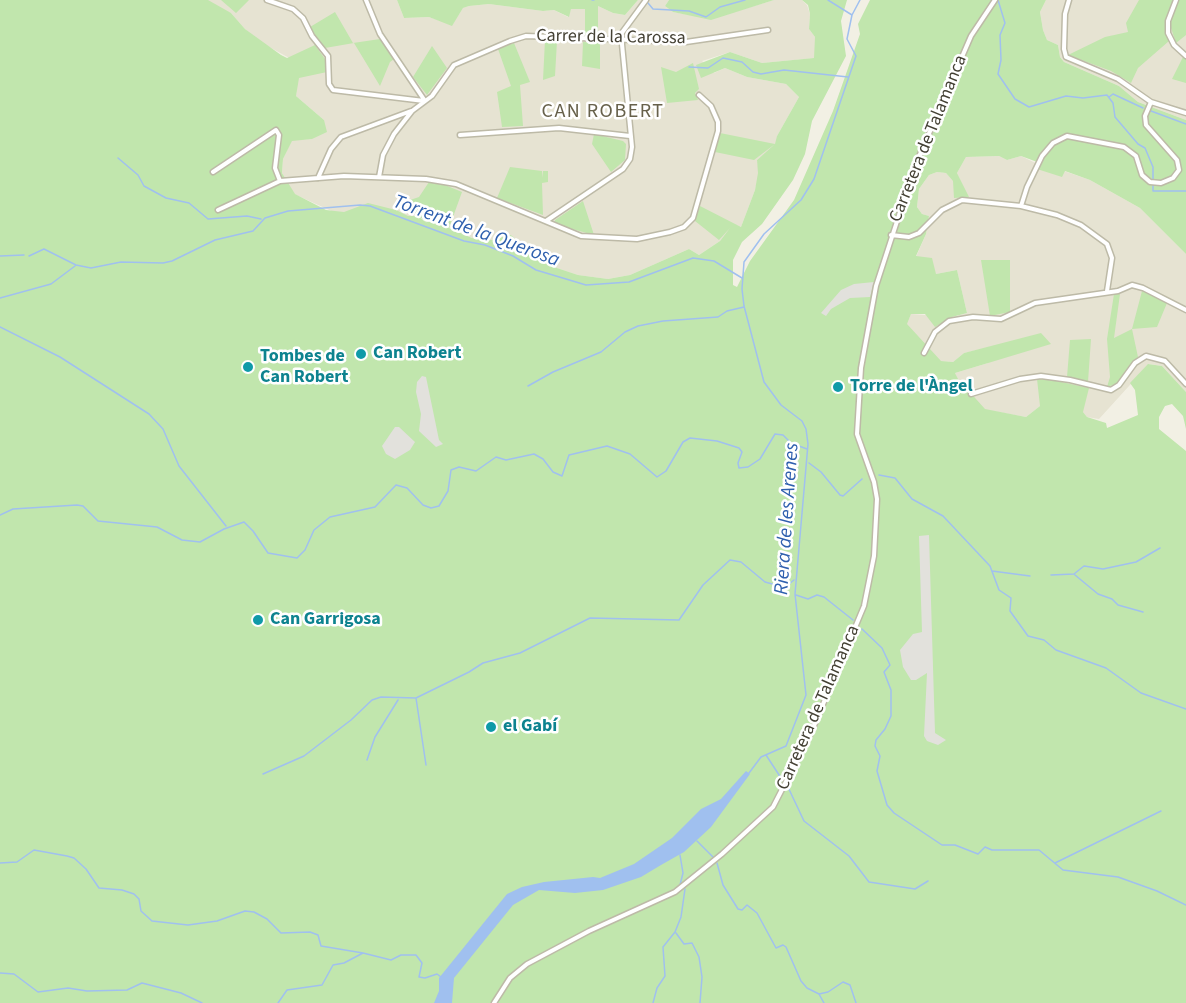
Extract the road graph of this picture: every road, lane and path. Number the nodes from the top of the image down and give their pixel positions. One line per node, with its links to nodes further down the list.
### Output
1 (267, 0): 11 (street)
2 (366, 0): 11 (street)
3 (646, 0): 8 (street)
4 (1070, 0): 12 (street)
5 (1176, 0): 9 (street)
6 (993, 2): 24 (street, Carretera de Talamanca)
7 (768, 30): 8 (street, Carrer de la Carossa)
8 (621, 40): 11 (street, Carrer de la Carossa); 16 (street)
9 (1186, 56)
10 (699, 94): 23 (street)
11 (425, 101): 13 (street, Carrer de la Carossa)
12 (1150, 102): 14 (street); 21 (street)
13 (412, 111): 18 (street, Carrer de la Carossa); 19 (street)
14 (1186, 113)
15 (460, 135): 16 (street)
16 (630, 136): 23 (street)
17 (213, 172): 20 (street)
18 (379, 177): 19 (street); 23 (street)
19 (318, 178): 20 (street)
20 (280, 181): 22 (street)
21 (1021, 206): 24 (street); 25 (street)
22 (218, 210)
23 (545, 222)
24 (891, 235): 30 (street, Carretera de Talamanca)
25 (1107, 291): 26 (street); 27 (street)
26 (1186, 310)
27 (924, 353)
28 (1186, 384): 29 (street)
29 (971, 394)
30 (495, 1003)

